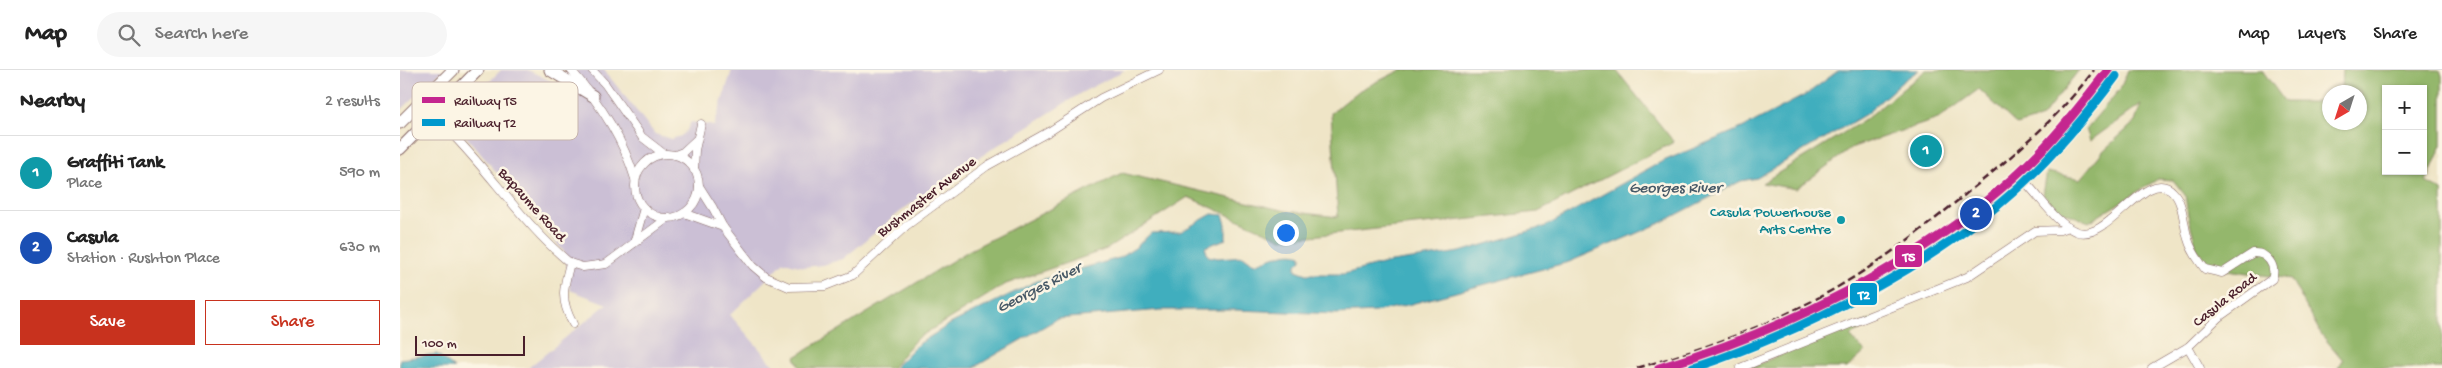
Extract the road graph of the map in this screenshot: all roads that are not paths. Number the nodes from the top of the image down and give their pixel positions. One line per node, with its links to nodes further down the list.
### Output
1 (453, 70): 7 (main road)
2 (478, 70): 8 (main road)
3 (550, 70): 9 (main road)
4 (571, 70): 11 (street)
5 (592, 70): 19 (street)
6 (1158, 70): 28 (street, Bushmaster Avenue)
7 (441, 82)
8 (467, 82)
9 (570, 82)
10 (578, 87): 11 (main road)
11 (594, 96): 22 (street)
12 (412, 111): 13 (main road)
13 (400, 123)
14 (701, 124): 16 (street)
15 (412, 138): 18 (main road)
16 (697, 139): 20 (street); 21 (street)
17 (458, 140): 31 (street, Bapaume Road)
18 (400, 150)
19 (664, 154): 20 (street); 22 (street)
20 (675, 155): 21 (street)
21 (694, 170): 24 (street)
22 (635, 179): 25 (street)
23 (2026, 183): 29 (street)
24 (699, 186): 26 (street); 28 (street, Bushmaster Avenue)
25 (644, 208): 27 (street); 30 (street)
26 (684, 213): 27 (street); 28 (street)
27 (669, 217): 30 (street)
28 (723, 227)
29 (2068, 227): 33 (street, Casula Road); 34 (street)
30 (634, 243): 31 (street)
31 (570, 263): 32 (street, Bapaume Road)
32 (573, 324)
33 (2188, 347): 35 (street); 36 (street, Casula Road)
34 (1740, 368)
35 (2152, 368)
36 (2200, 368)

